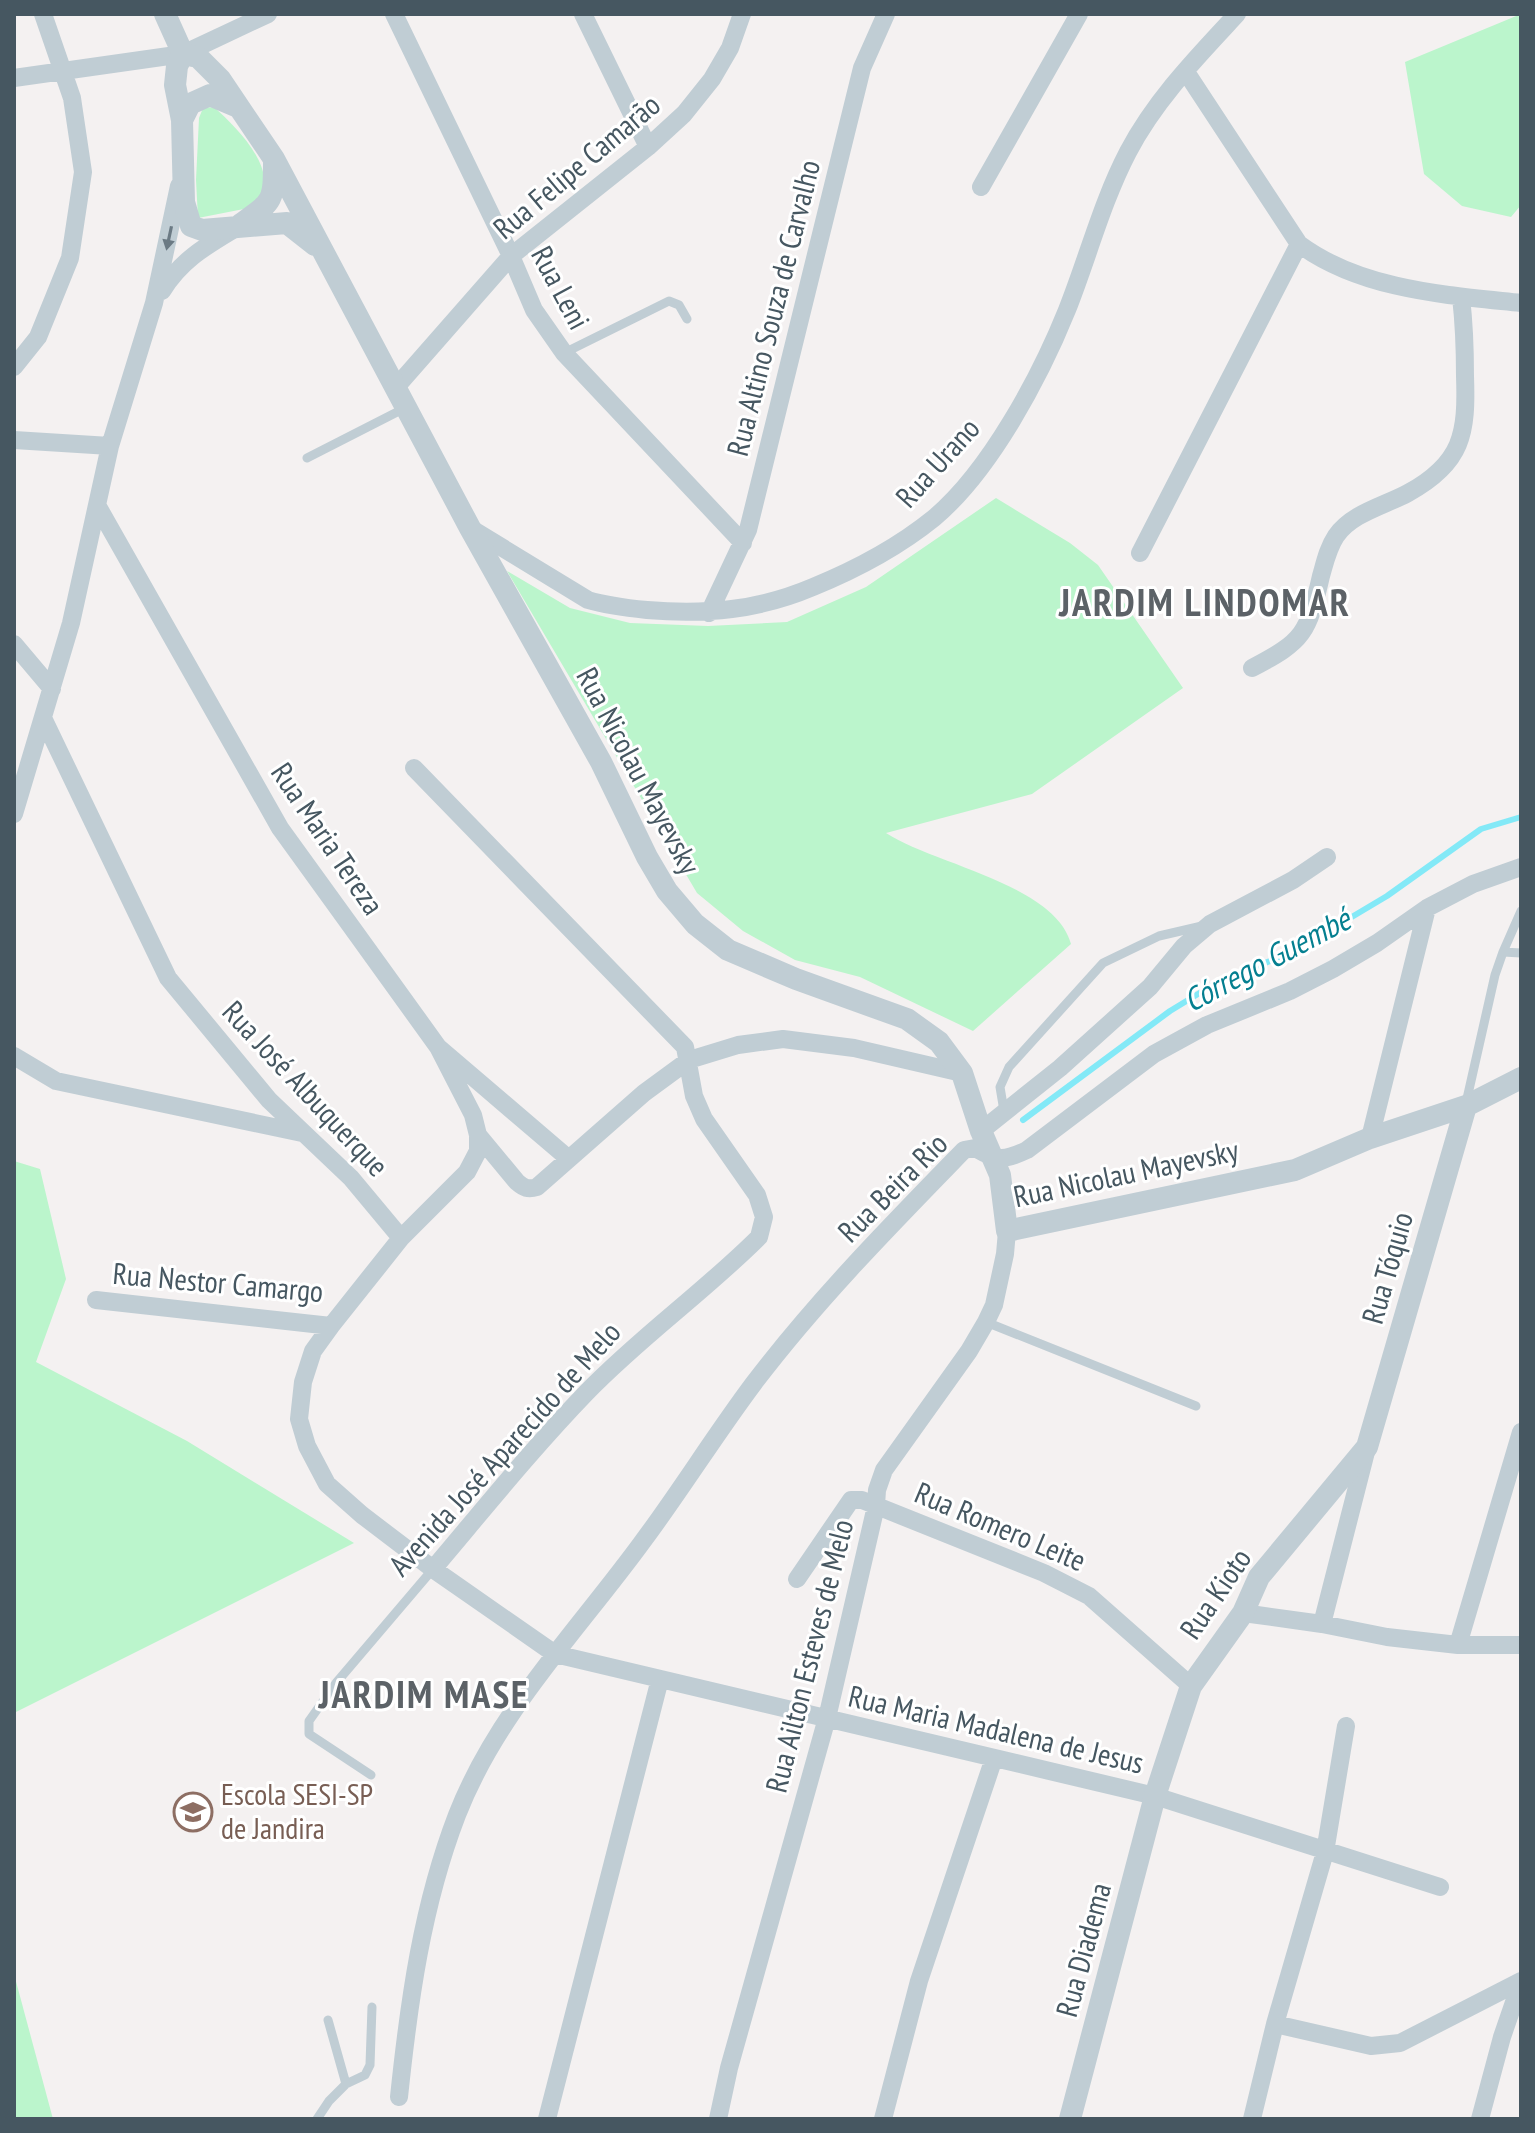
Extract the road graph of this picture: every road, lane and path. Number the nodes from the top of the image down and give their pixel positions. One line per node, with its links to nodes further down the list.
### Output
1 (43, 14): 11 (street)
2 (165, 14): 10 (street)
3 (268, 14): 10 (street)
4 (394, 14): 23 (street, Rua Leni)
5 (583, 14): 16 (street)
6 (742, 14): 16 (street, Rua Felipe Camarão)
7 (886, 14): 37 (street, Rua Altino Souza de Carvalho)
8 (1079, 14): 19 (street)
9 (1237, 14): 12 (street, Rua Urano)
10 (183, 54): 11 (street); 14 (street, Rua Nicolau Mayevsky); 15 (street)
11 (63, 71): 13 (street); 29 (street)
12 (1186, 72): 21 (street); 39 (street, Rua Urano)
13 (14, 78)
14 (236, 106): 15 (street); 17 (street, Rua Nicolau Mayevsky)
15 (182, 120): 18 (street)
16 (648, 147): 23 (street, Rua Felipe Camarão)
17 (274, 159): 20 (street); 22 (street, Rua Nicolau Mayevsky)
18 (182, 172): 20 (street); 25 (street, one-way to 25)
19 (981, 187)
20 (237, 227): 22 (street, Rua Nicolau Mayevsky); 25 (street)
21 (1299, 244): 24 (street); 38 (street)
22 (325, 254): 30 (street, Rua Nicolau Mayevsky)
23 (511, 256): 28 (street, Rua Leni); 30 (street, Rua Felipe Camarão)
24 (1461, 297): 26 (street); 41 (street)
25 (154, 303): 33 (street)
26 (1521, 303)
27 (687, 319): 28 (lane)
28 (564, 353): 37 (street, Rua Leni)
29 (14, 367)
30 (397, 386): 31 (street, Rua Nicolau Mayevsky)
31 (408, 407): 34 (lane); 36 (street, Rua Nicolau Mayevsky)
32 (14, 440): 33 (street)
33 (110, 446): 35 (street)
34 (307, 458)
35 (97, 505): 42 (street); 53 (street, Rua Maria Tereza)
36 (470, 528): 39 (street, Rua Urano); 56 (street, Rua Nicolau Mayevsky)
37 (743, 543): 39 (street, Rua Altino Souza de Carvalho)
38 (1140, 553)
39 (709, 613)
40 (14, 644): 42 (street)
41 (1252, 668)
42 (52, 689): 43 (street)
43 (43, 718): 45 (street); 61 (street, Rua José Albuquerque)
44 (414, 768): 55 (street)
45 (14, 814)
46 (1327, 857): 50 (street)
47 (1521, 867): 48 (street, Rua Beira Rio)
48 (1427, 908): 63 (street); 65 (street, Rua Beira Rio)
49 (1521, 911): 51 (lane)
50 (1210, 924): 59 (street); 59 (lane)
51 (1503, 952): 52 (lane); 58 (lane)
52 (1521, 953)
53 (438, 1047): 62 (street); 64 (street, Rua Maria Tereza)
54 (14, 1056): 61 (street)
55 (689, 1060): 56 (street); 64 (street); 75 (street, Avenida José Aparecido de Melo)
56 (962, 1073): 60 (street, Rua Nicolau Mayevsky)
57 (1521, 1078): 58 (street, Rua Nicolau Mayevsky)
58 (1466, 1106): 63 (street, Rua Nicolau Mayevsky); 73 (street, Rua Tóquio)
59 (1004, 1111): 60 (street)
60 (981, 1131): 65 (street, Rua Nicolau Mayevsky)
61 (302, 1133): 67 (street, Rua José Albuquerque)
62 (478, 1135): 64 (street); 67 (street, Rua Nestor Camargo)
63 (1370, 1138): 66 (street, Rua Nicolau Mayevsky)
64 (569, 1159)
65 (993, 1159): 66 (street, Rua Nicolau Mayevsky); 81 (street, Rua Beira Rio)
66 (1007, 1231): 69 (street, Rua Ailton Esteves de Melo)
67 (401, 1238): 70 (street, Rua Nestor Camargo)
68 (96, 1300): 70 (street, Rua Nestor Camargo)
69 (986, 1322): 71 (lane); 74 (street, Rua Ailton Esteves de Melo)
70 (331, 1326): 75 (street)
71 (1196, 1406)
72 (1521, 1432): 79 (street)
73 (1367, 1447): 77 (street, Rua Kioto); 78 (street)
74 (876, 1506): 76 (street, Rua Romero Leite); 83 (street, Rua Romero Leite); 84 (street, Rua Ailton Esteves de Melo)
75 (433, 1569): 81 (street); 87 (lane, Avenida José Aparecido de Melo)
76 (797, 1579)
77 (1243, 1613): 78 (street); 83 (street, Rua Kioto)
78 (1322, 1624): 79 (street)
79 (1458, 1645): 80 (street)
80 (1521, 1645)
81 (555, 1654): 82 (street, Rua Maria Madalena de Jesus); 96 (street)
82 (660, 1679): 84 (street, Rua Maria Madalena de Jesus); 98 (street)
83 (1191, 1686): 88 (street, Rua Kioto)
84 (827, 1718): 86 (street, Rua Maria Madalena de Jesus); 99 (street, Rua Ailton Esteves de Melo)
85 (1346, 1726): 89 (street)
86 (994, 1758): 88 (street, Rua Maria Madalena de Jesus); 100 (street)
87 (371, 1775)
88 (1155, 1796): 89 (street, Rua Maria Madalena de Jesus); 101 (street, Rua Diadema)
89 (1325, 1852): 90 (street, Rua Maria Madalena de Jesus); 94 (street)
90 (1440, 1887)
91 (1521, 1982): 94 (street); 103 (street)
92 (372, 2007): 95 (lane)
93 (328, 2020): 95 (lane)
94 (1275, 2024): 102 (street)
95 (346, 2084): 97 (lane)
96 (399, 2097)
97 (317, 2119)
98 (547, 2119)
99 (718, 2119)
100 (883, 2119)
101 (1070, 2119)
102 (1252, 2119)
103 (1480, 2119)

